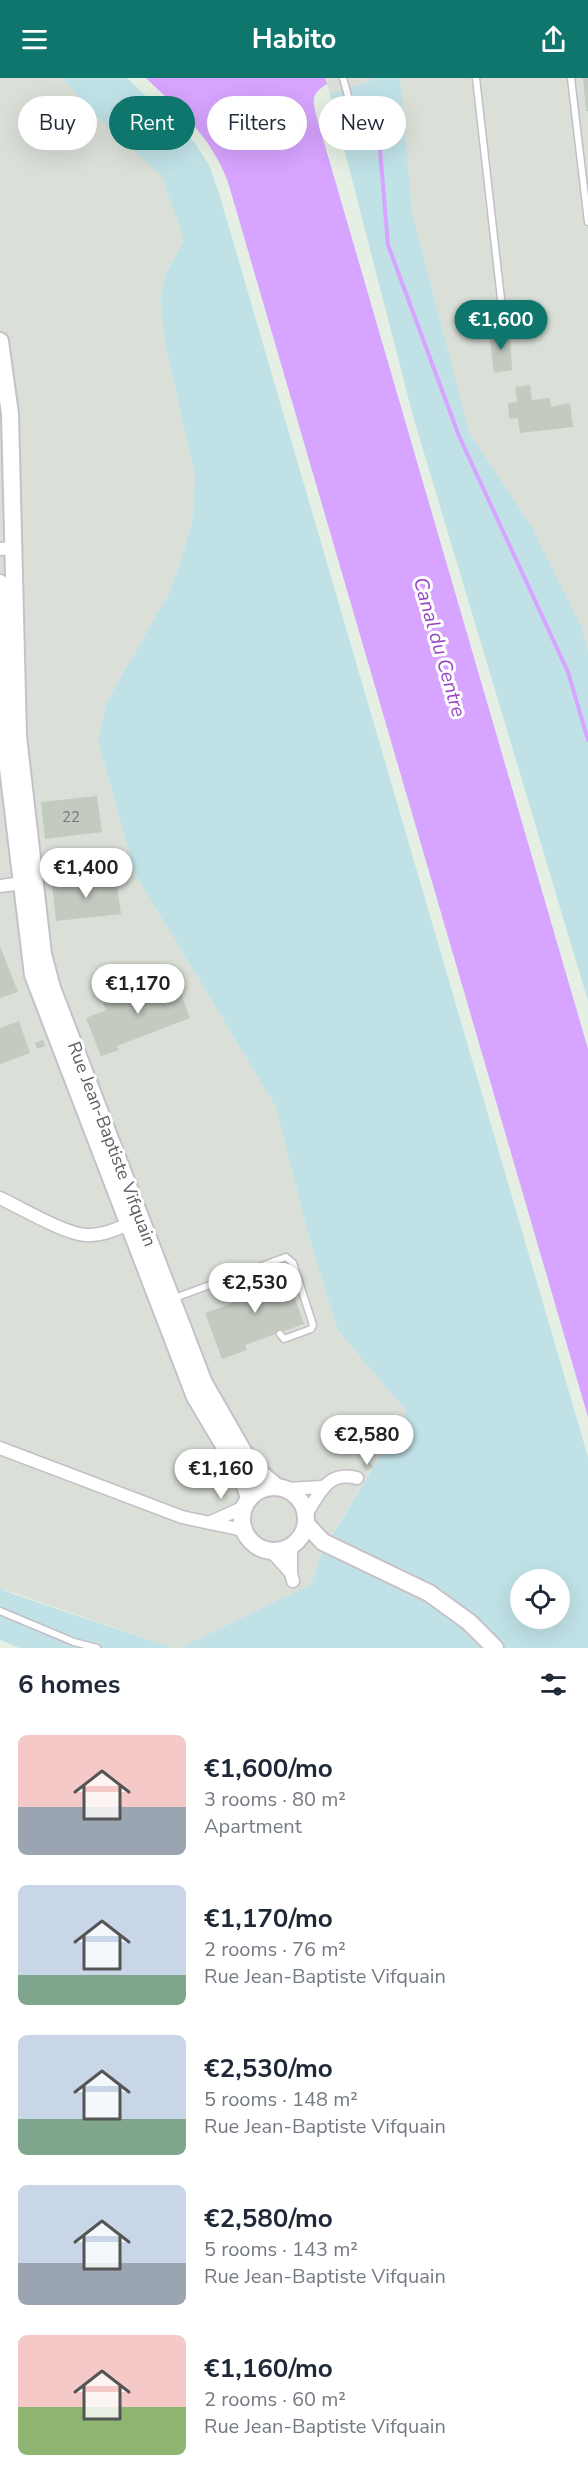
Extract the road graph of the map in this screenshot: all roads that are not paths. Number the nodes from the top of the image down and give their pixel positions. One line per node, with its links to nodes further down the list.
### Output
1 (343, 78): 4 (lane)
2 (476, 78): 6 (lane)
3 (571, 78): 5 (lane)
4 (348, 96)
5 (588, 222)
6 (501, 299)
7 (0, 342): 8 (street, Rue Jean-Baptiste Vifquain)
8 (7, 549): 10 (street, Rue Jean-Baptiste Vifquain)
9 (0, 583): 10 (street, Rue Jean-Baptiste Vifquain)
10 (27, 882): 11 (street); 13 (street, Rue Jean-Baptiste Vifquain)
11 (0, 886)
12 (0, 1198): 13 (street)
13 (135, 1221): 14 (street, Rue Jean-Baptiste Vifquain); 20 (street, Rue Jean-Baptiste Vifquain)
14 (172, 1299): 15 (lane); 19 (street, Rue Jean-Baptiste Vifquain)
15 (280, 1334)
16 (0, 1448): 22 (street)
17 (357, 1478): 18 (street)
18 (322, 1487): 19 (street); 21 (street)
19 (282, 1488): 20 (street); 21 (street, Rue Jean-Baptiste Vifquain)
20 (247, 1502): 22 (street); 23 (street, Rue Jean-Baptiste Vifquain)
21 (306, 1519): 24 (street); 28 (street, Rue Jean-Baptiste Vifquain)
22 (211, 1522): 23 (street)
23 (243, 1530): 25 (street)
24 (291, 1547): 25 (street); 25 (street)
25 (272, 1552)
26 (0, 1611): 27 (lane)
27 (97, 1648)
28 (495, 1648)

